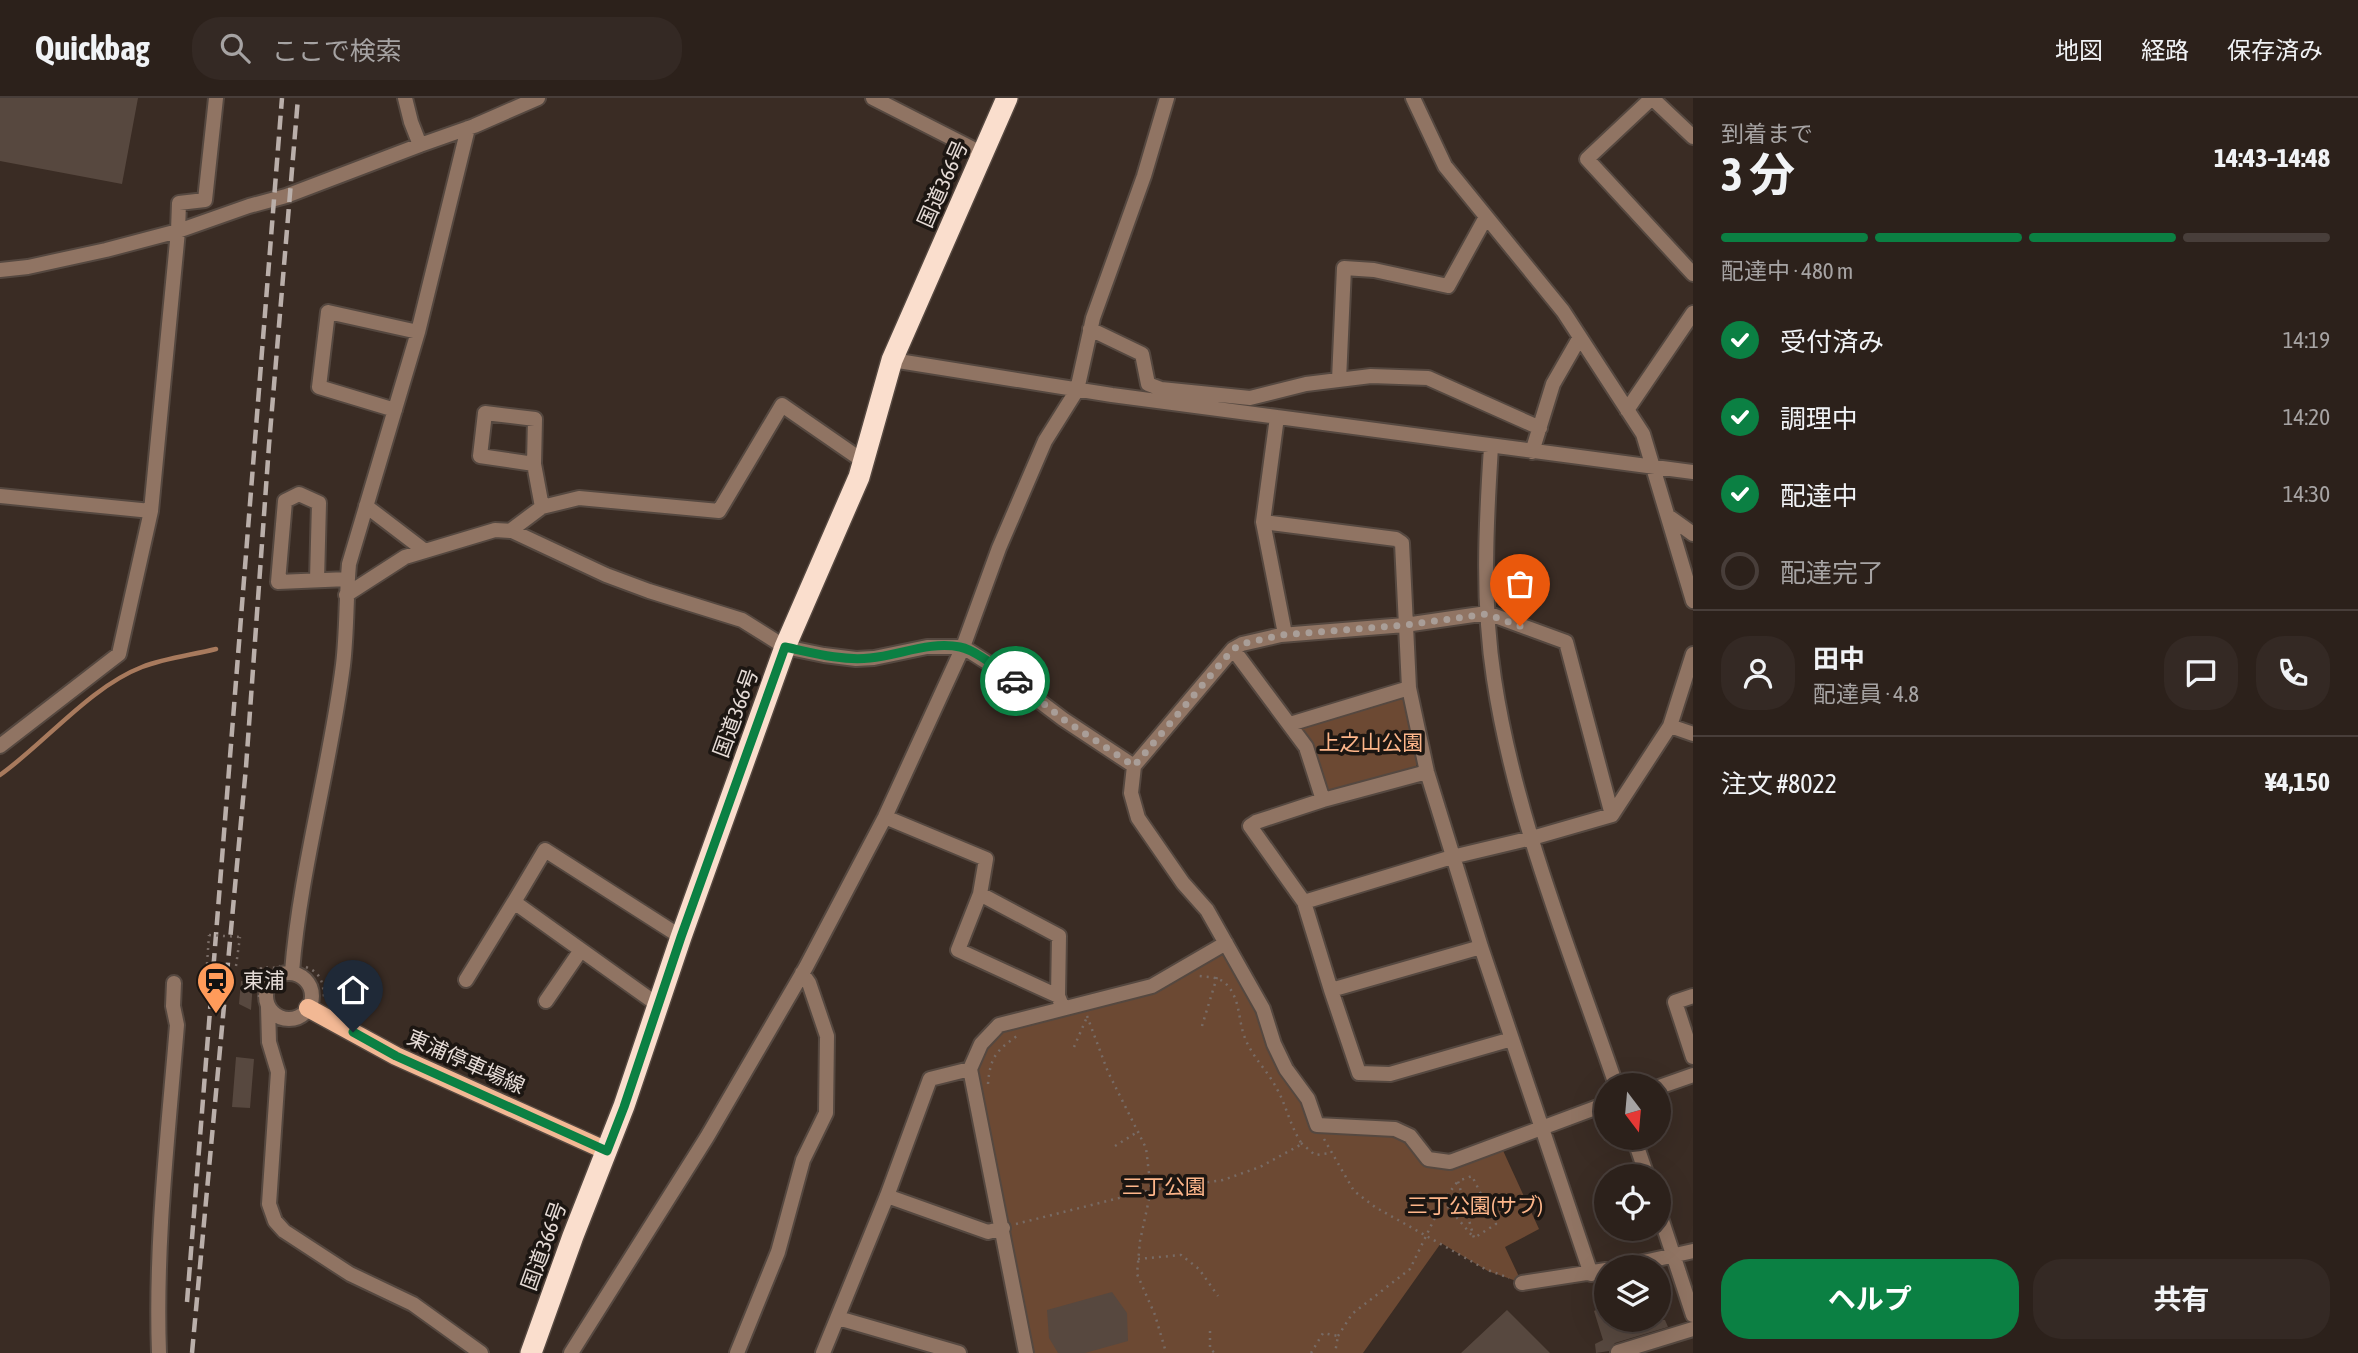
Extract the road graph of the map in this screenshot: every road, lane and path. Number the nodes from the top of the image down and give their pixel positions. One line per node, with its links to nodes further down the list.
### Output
1 (216, 98): 14 (street)
2 (405, 98): 11 (street)
3 (538, 98): 9 (street)
4 (873, 98): 12 (street)
5 (1007, 98): 12 (highway, 国道366号)
6 (1167, 98): 18 (street)
7 (1413, 98): 13 (street)
8 (1652, 98): 10 (street); 16 (street)
9 (468, 128): 11 (street); 19 (street)
10 (1693, 137)
11 (420, 145): 14 (street)
12 (984, 154): 21 (highway, 国道366号)
13 (1486, 217): 20 (street); 22 (street)
14 (178, 231): 15 (street); 37 (street)
15 (0, 270)
16 (1693, 274)
17 (1693, 313): 25 (street)
18 (1090, 329): 22 (street); 23 (street)
19 (418, 332): 24 (street); 24 (street)
20 (1580, 337): 25 (street); 27 (street)
21 (892, 360): 23 (street); 30 (highway, 国道366号)
22 (1339, 380): 27 (street)
23 (1077, 390): 26 (street); 51 (street)
24 (395, 410): 35 (street)
25 (1627, 410): 32 (street)
26 (1277, 417): 28 (street); 39 (street)
27 (1540, 428): 29 (street)
28 (1491, 447): 29 (street); 47 (street)
29 (1532, 452): 32 (street)
30 (863, 461): 36 (street); 50 (highway, 国道366号)
31 (534, 464): 31 (street); 36 (street)
32 (1654, 468): 33 (street); 38 (street)
33 (1693, 472)
34 (0, 496): 37 (street)
35 (366, 506): 42 (street); 43 (street)
36 (542, 508): 40 (street)
37 (151, 511): 58 (street)
38 (1668, 516): 41 (street); 46 (street)
39 (1263, 522): 48 (street); 49 (street)
40 (510, 531): 42 (street); 50 (street)
41 (1693, 534)
42 (425, 551): 45 (street)
43 (348, 579): 44 (street); 45 (street)
44 (317, 580): 44 (street)
45 (346, 595): 75 (street)
46 (1693, 601)
47 (1487, 614): 48 (street); 62 (street); 64 (street)
48 (1405, 625): 49 (street); 54 (street)
49 (1285, 634): 52 (street)
50 (785, 647): 51 (street); 69 (highway, 国道366号)
51 (963, 647): 59 (street); 63 (street)
52 (1233, 649): 55 (street); 59 (street)
53 (1693, 654): 56 (street)
54 (1409, 688): 55 (street); 60 (street)
55 (1290, 724): 61 (street)
56 (1671, 726): 57 (street); 62 (street)
57 (1693, 734)
58 (0, 746)
59 (1134, 766): 70 (street)
60 (1427, 772): 61 (street); 65 (street)
61 (1323, 800): 68 (street)
62 (1612, 815): 64 (street)
63 (885, 817): 66 (street); 76 (street)
64 (1532, 838): 65 (street); 97 (street)
65 (1452, 857): 68 (street); 71 (street)
66 (980, 894): 84 (street); 84 (street)
67 (514, 902): 69 (street); 72 (street); 79 (street)
68 (1304, 902): 81 (street)
69 (681, 937): 85 (highway, 国道366号)
70 (1226, 943): 88 (street); 102 (street)
71 (1481, 947): 81 (street); 93 (street)
72 (581, 950): 83 (street); 85 (street)
73 (207, 964): 74 (path, bridge)
74 (236, 966)
75 (293, 967): 86 (street); 86 (path); 87 (street); 89 (path)
76 (802, 973): 134 (street); 135 (street)
77 (1199, 976): 78 (path)
78 (1217, 977): 91 (path); 105 (path)
79 (466, 980)
80 (174, 983): 131 (street)
81 (1331, 990): 93 (street)
82 (1693, 996): 95 (street)
83 (546, 1001)
84 (1060, 1002): 88 (street); 96 (street)
85 (658, 1005): 107 (highway, 国道366号)
86 (263, 1008): 87 (street); 132 (street)
87 (308, 1008): 89 (main road, 東浦停車場線)
88 (1085, 1010): 90 (path); 94 (path); 104 (path)
89 (331, 1020): 107 (main road, 東浦停車場線)
90 (1074, 1020)
91 (1202, 1026)
92 (1021, 1033): 100 (path)
93 (1512, 1039): 103 (street)
94 (1074, 1047)
95 (1693, 1057)
96 (970, 1069): 111 (street); 113 (street)
97 (1612, 1073)
98 (1693, 1075): 99 (street)
99 (1671, 1083)
100 (988, 1084)
101 (1594, 1108): 103 (street)
102 (1317, 1125): 103 (street); 108 (path)
103 (1541, 1127): 122 (street)
104 (1139, 1131): 106 (path); 110 (path)
105 (1301, 1143): 108 (path); 110 (path)
106 (1115, 1146)
107 (607, 1151): 133 (highway, 国道366号)
108 (1331, 1153): 114 (path)
109 (1458, 1181): 112 (path); 115 (path); 115 (path)
110 (1151, 1190): 113 (path); 120 (path)
111 (887, 1196): 113 (street); 126 (street)
112 (1443, 1201): 114 (path); 115 (path)
113 (1003, 1228): 138 (street)
114 (1426, 1234): 123 (path); 129 (path)
115 (1474, 1238)
116 (1669, 1241): 118 (street)
117 (1693, 1251): 118 (street)
118 (1674, 1255): 119 (street); 125 (street)
119 (1671, 1256)
120 (1138, 1259): 124 (path); 139 (path)
121 (1594, 1273): 122 (street)
122 (1591, 1274): 123 (street)
123 (1522, 1283)
124 (1218, 1296)
125 (1693, 1315)
126 (838, 1318): 136 (street); 137 (street)
127 (1693, 1329): 130 (street)
128 (1210, 1331): 140 (path)
129 (1338, 1336): 141 (path); 142 (path)
130 (1618, 1352)
131 (159, 1353)
132 (481, 1353)
133 (531, 1353)
134 (571, 1353)
135 (737, 1353)
136 (823, 1353)
137 (959, 1353)
138 (1026, 1353)
139 (1163, 1353)
140 (1216, 1353)
141 (1311, 1353)
142 (1335, 1353)

